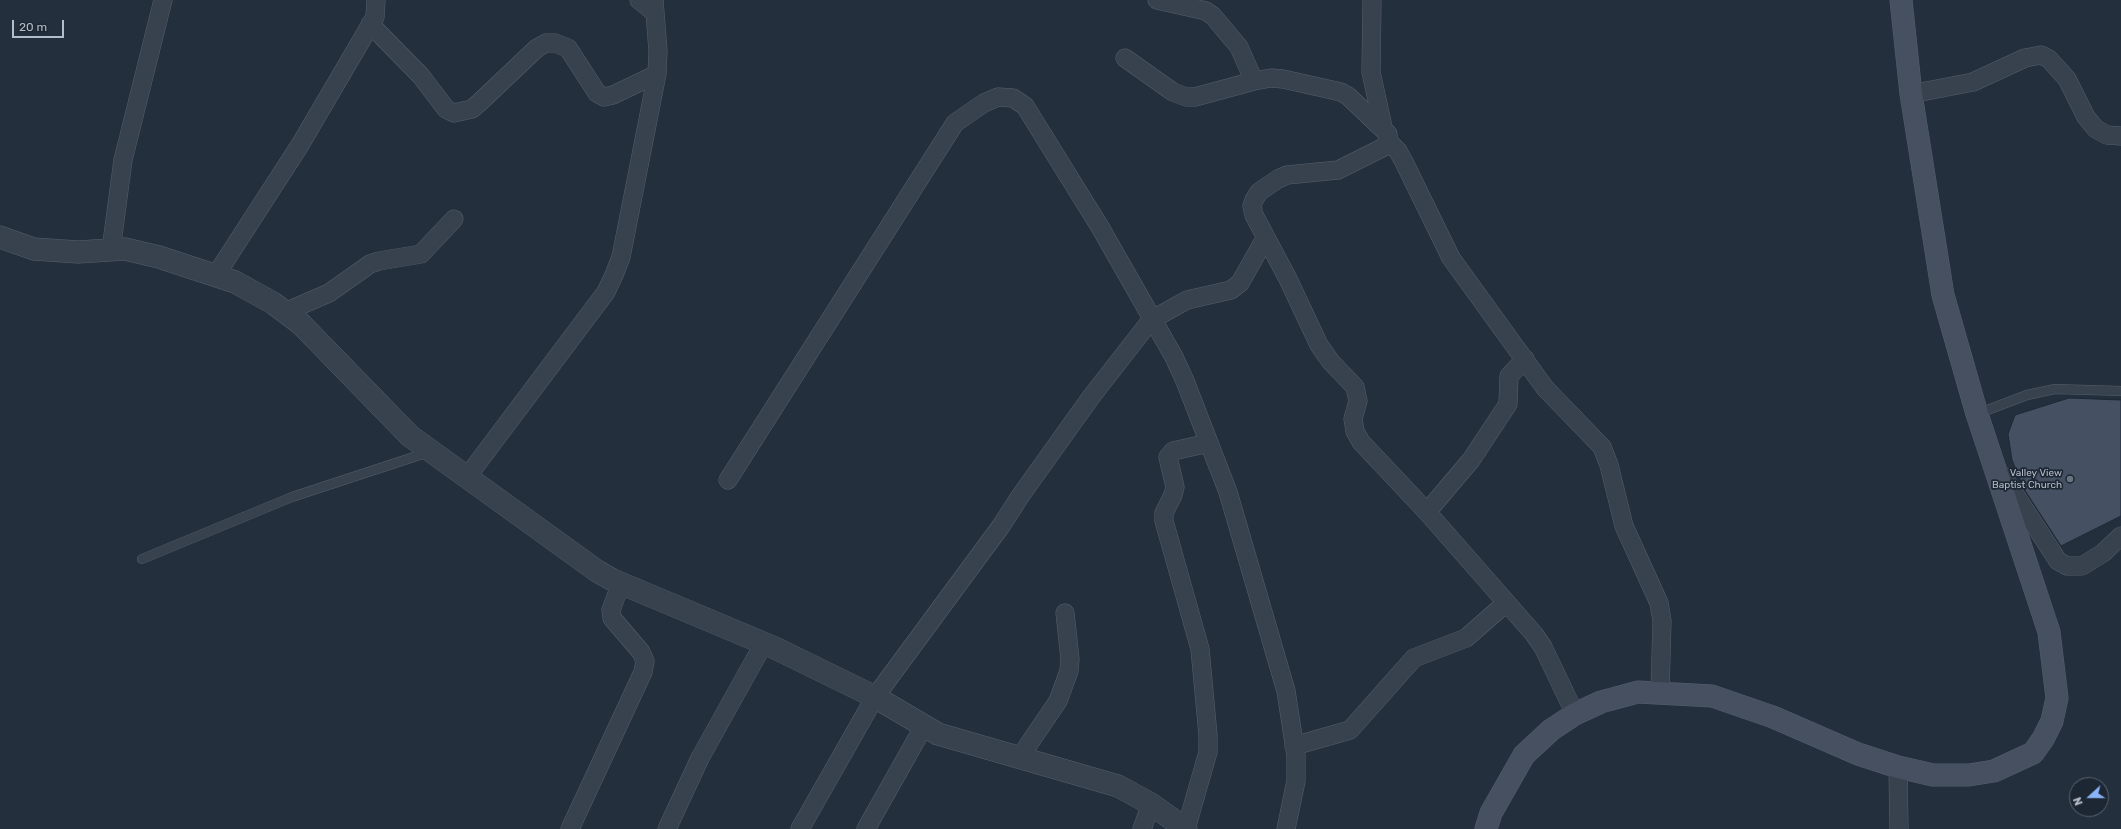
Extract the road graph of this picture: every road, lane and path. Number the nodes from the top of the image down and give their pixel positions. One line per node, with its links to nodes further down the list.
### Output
1 (163, 0): 18 (street)
2 (376, 0): 8 (street)
3 (639, 0): 7 (street)
4 (1157, 0): 11 (street)
5 (1372, 0): 13 (street)
6 (1901, 0): 12 (main road)
7 (655, 6): 10 (street)
8 (370, 24): 10 (street); 19 (street)
9 (1125, 58): 11 (street)
10 (657, 74): 28 (street)
11 (1254, 81): 13 (street)
12 (1911, 94): 14 (street); 24 (main road)
13 (1385, 134): 17 (street); 22 (street)
14 (2121, 136)
15 (454, 219): 20 (street)
16 (0, 237): 18 (street)
17 (1266, 237): 21 (street); 30 (street)
18 (111, 250): 19 (street)
19 (216, 275): 20 (street)
20 (285, 312): 26 (street)
21 (1151, 320): 25 (street); 29 (street); 38 (street)
22 (1525, 359): 30 (street); 37 (street)
23 (2121, 391): 24 (lane)
24 (1977, 414): 27 (main road)
25 (1209, 443): 41 (street); 50 (street)
26 (430, 451): 28 (street); 32 (lane)
27 (1995, 464): 31 (street); 43 (main road)
28 (466, 477): 33 (street)
29 (728, 480)
30 (1427, 512): 34 (street)
31 (2121, 536)
32 (142, 559)
33 (621, 583): 36 (street); 45 (street)
34 (1506, 603): 39 (street); 41 (street)
35 (1065, 613): 42 (street)
36 (764, 643): 38 (street); 46 (street)
37 (1660, 692): 39 (main road); 43 (main road)
38 (875, 698): 40 (street); 47 (street)
39 (1575, 714): 52 (main road)
40 (924, 726): 42 (street); 48 (street)
41 (1294, 746): 51 (street)
42 (1020, 757): 44 (street)
43 (1898, 767): 53 (street)
44 (1151, 804): 49 (street); 50 (street)
45 (570, 829)
46 (667, 829)
47 (800, 829)
48 (866, 829)
49 (1142, 829)
50 (1186, 829)
51 (1286, 829)
52 (1486, 829)
53 (1899, 829)

